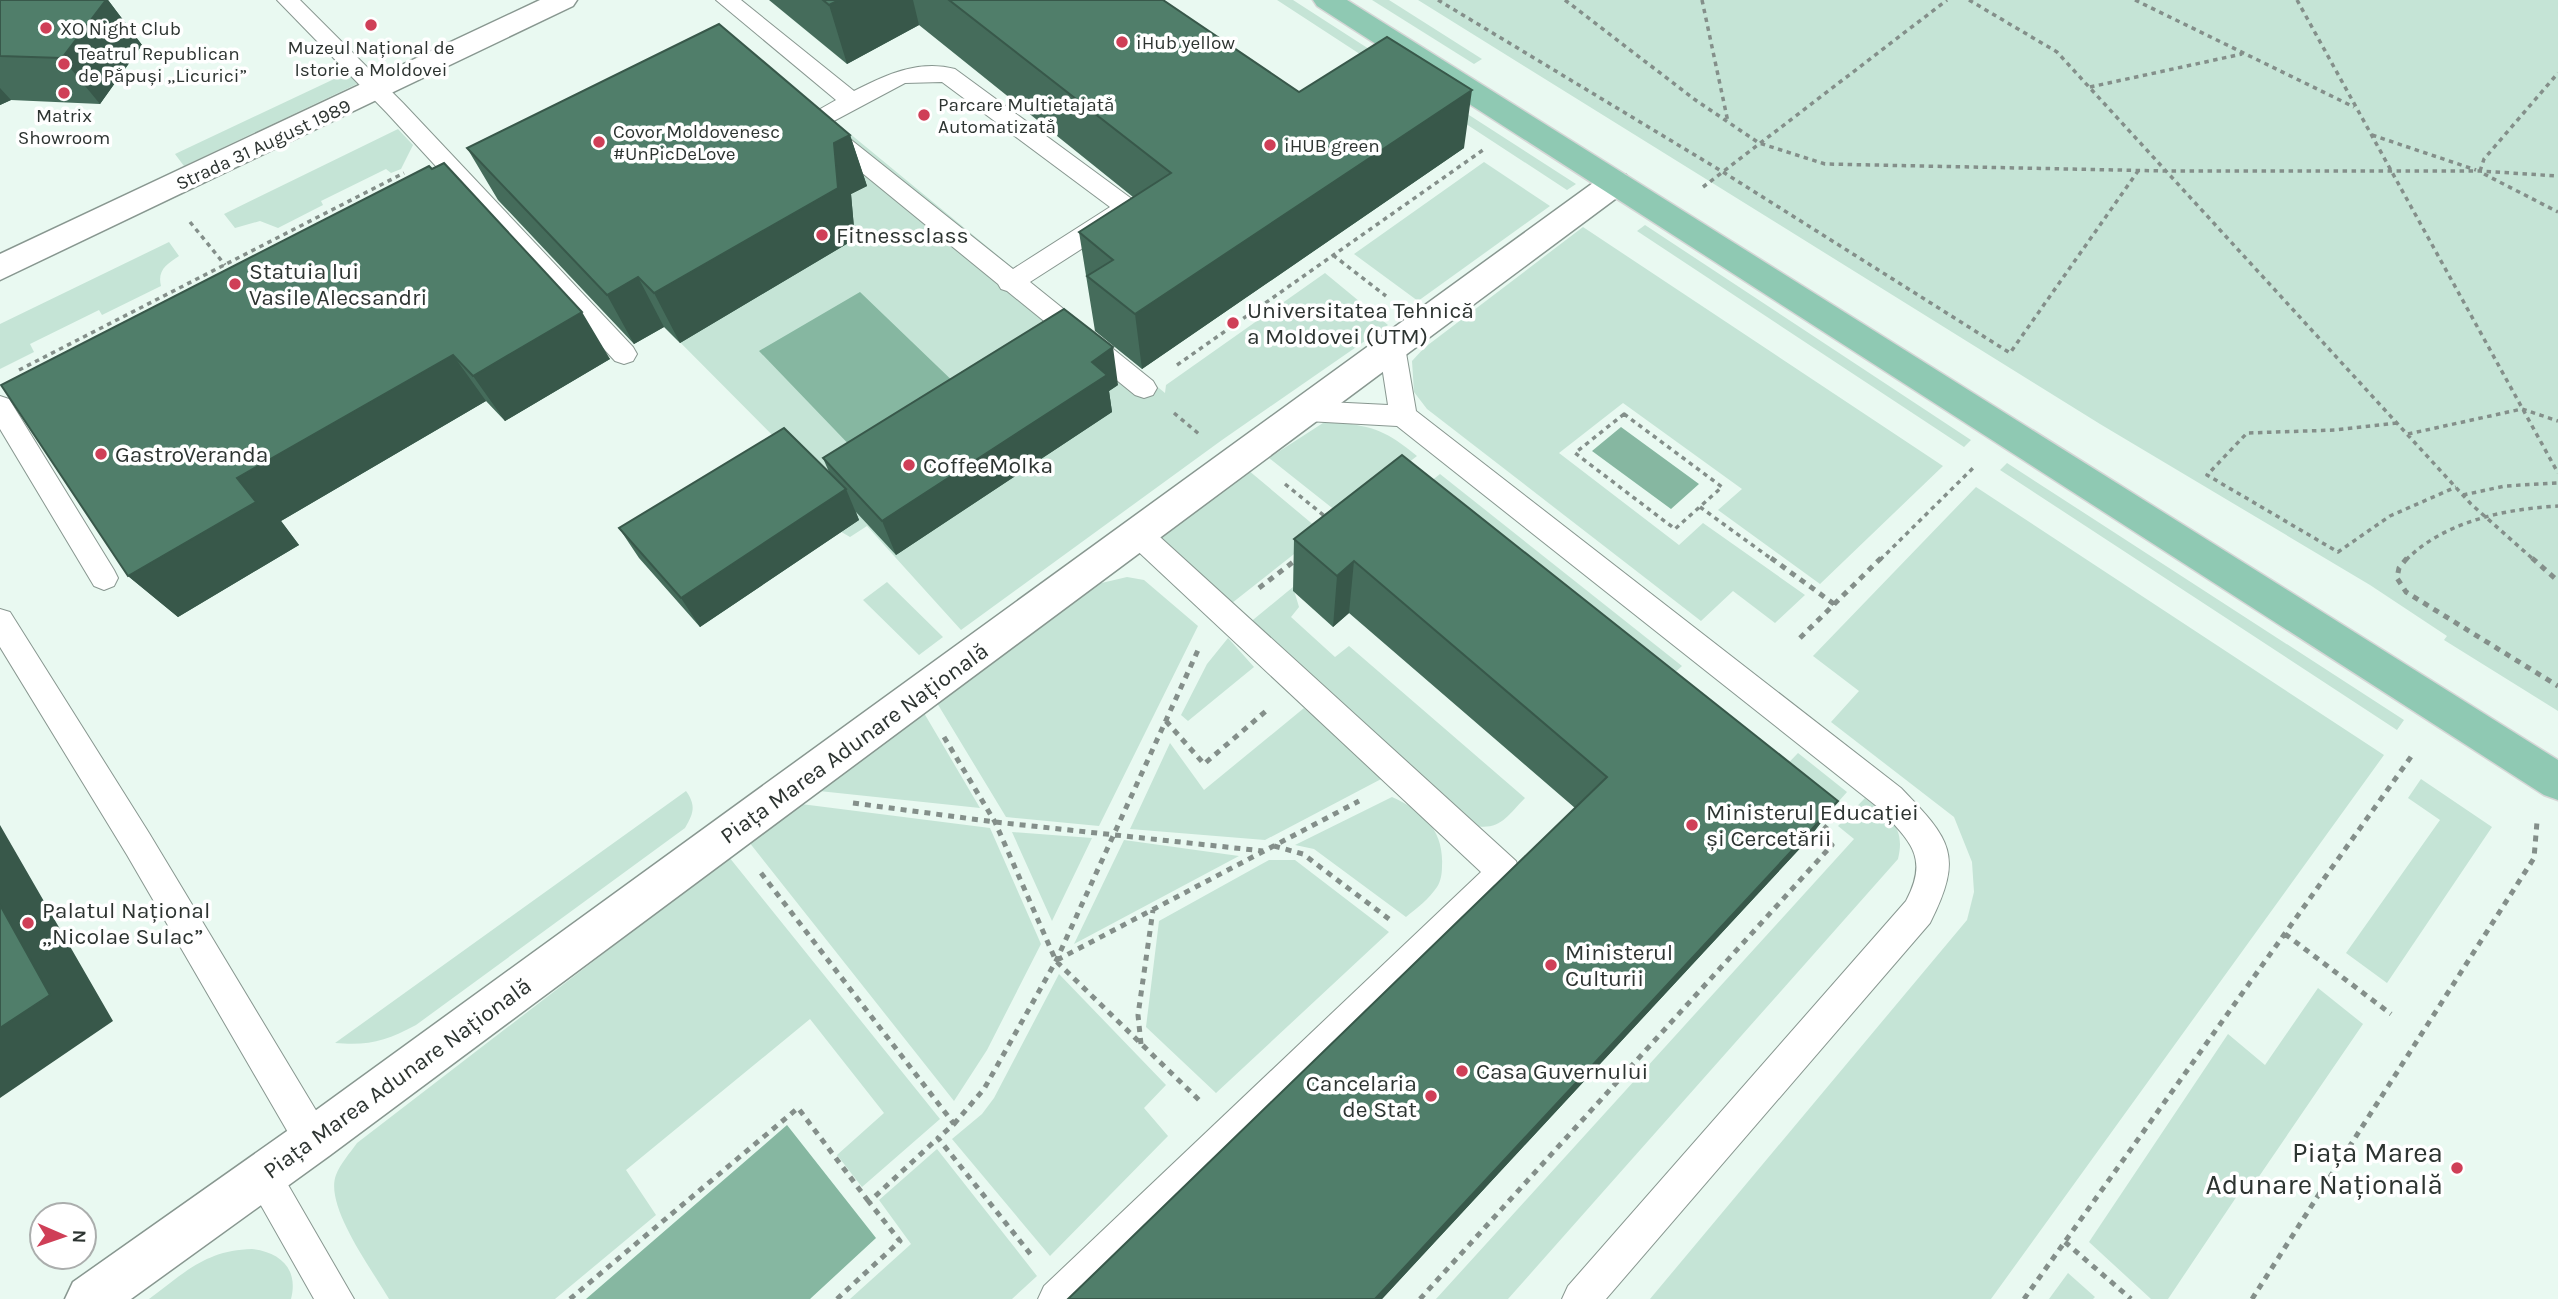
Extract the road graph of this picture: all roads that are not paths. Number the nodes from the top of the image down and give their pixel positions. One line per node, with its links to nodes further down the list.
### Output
1 (288, 0): 5 (lane)
2 (563, 0): 5 (street, Strada 31 August 1989)
3 (727, 0): 6 (lane)
4 (1327, 0): 7 (main road)
5 (377, 90): 8 (street, Strada 31 August 1989); 11 (lane)
6 (852, 101): 9 (lane); 9 (lane)
7 (1615, 183): 10 (street, Piața Marea Adunare Națională); 19 (main road)
8 (0, 268)
9 (1010, 283): 12 (lane)
10 (1392, 347): 14 (street, Piața Marea Adunare Națională); 15 (lane)
11 (624, 354)
12 (1144, 388)
13 (0, 406): 17 (lane)
14 (1307, 411): 15 (lane); 16 (street, Piața Marea Adunare Națională)
15 (1403, 416): 25 (lane)
16 (1139, 535): 20 (street, Piața Marea Adunare Națională); 22 (lane)
17 (104, 578)
18 (0, 621): 20 (lane)
19 (2558, 782)
20 (313, 1140): 21 (street, Piața Marea Adunare Națională)
21 (262, 1177): 23 (street, Piața Marea Adunare Națională); 24 (lane)
22 (1060, 1296)
23 (90, 1299)
24 (335, 1299)
25 (1581, 1299)

